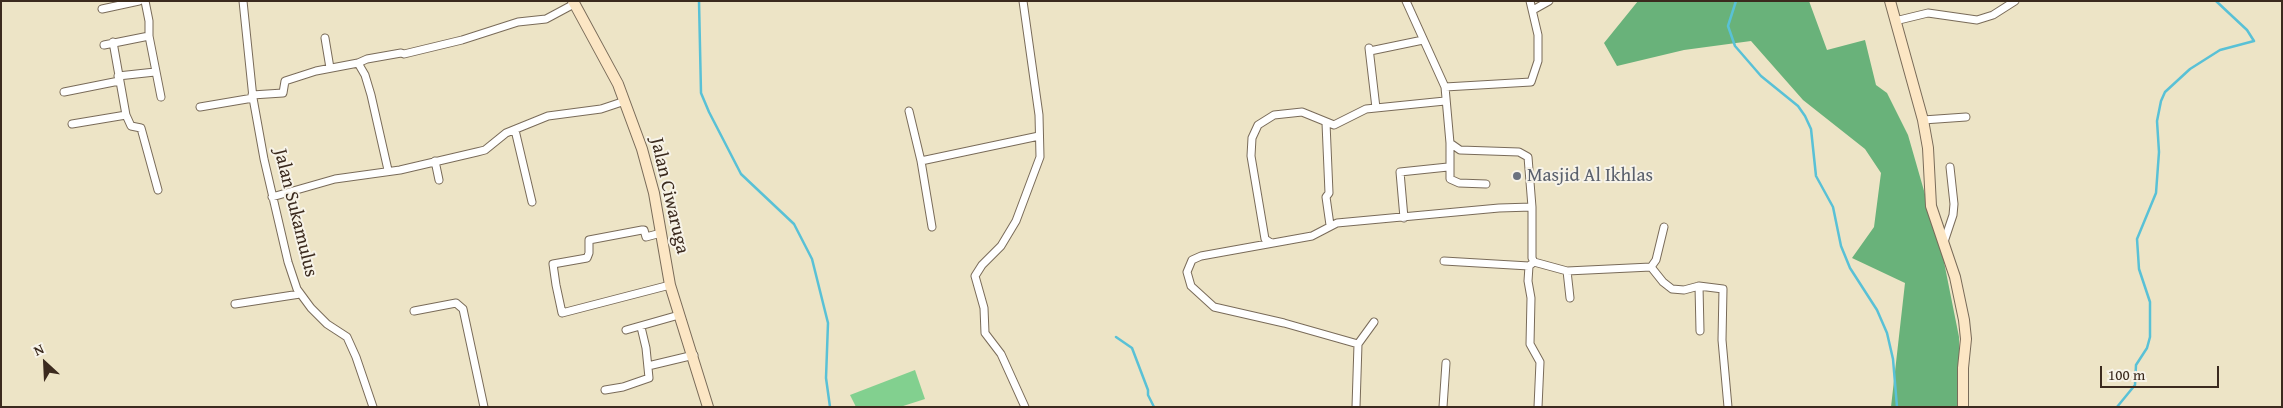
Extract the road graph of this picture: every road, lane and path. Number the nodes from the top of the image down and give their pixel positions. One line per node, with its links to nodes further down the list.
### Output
1 (139, 1): 11 (street)
2 (145, 1): 14 (street)
3 (244, 1): 26 (street, Jalan Sukamulus)
4 (1023, 1): 38 (street)
5 (1406, 1): 16 (street)
6 (1530, 1): 12 (street)
7 (1549, 1): 12 (street)
8 (1890, 1): 13 (street)
9 (2015, 1): 13 (street)
10 (574, 2): 19 (street); 27 (street, Jalan Ciwaruga)
11 (102, 9)
12 (1533, 10): 23 (street)
13 (1895, 21): 34 (street)
14 (149, 36): 17 (street); 21 (street)
15 (326, 38): 20 (street)
16 (1424, 40): 23 (street); 30 (street)
17 (113, 42): 18 (street); 22 (street)
18 (104, 45)
19 (358, 63): 20 (street); 44 (street)
20 (330, 68): 26 (street)
21 (155, 72): 22 (street); 25 (street)
22 (118, 79): 24 (street); 32 (street)
23 (1445, 87): 28 (street)
24 (64, 92)
25 (161, 97)
26 (253, 97): 29 (street); 48 (street, Jalan Sukamulus)
27 (625, 100): 37 (street); 55 (street, Jalan Ciwaruga)
28 (1446, 101): 30 (street); 39 (street)
29 (200, 107)
30 (1376, 108): 35 (street)
31 (909, 111): 41 (street)
32 (126, 115): 36 (street); 47 (street)
33 (1966, 117): 34 (street)
34 (1923, 120): 56 (street)
35 (1326, 123): 52 (street); 57 (street)
36 (72, 124)
37 (515, 130): 40 (street); 49 (street)
38 (1039, 136): 41 (street); 81 (street)
39 (1450, 143): 42 (street); 50 (street)
40 (435, 161): 44 (street); 45 (street)
41 (921, 161): 53 (street)
42 (1448, 167): 46 (street); 51 (street)
43 (1950, 167): 56 (street)
44 (388, 170): 48 (street)
45 (439, 180)
46 (1486, 184)
47 (158, 190)
48 (272, 197): 64 (street, Jalan Sukamulus)
49 (532, 202)
50 (1532, 207): 51 (street); 59 (street)
51 (1404, 218): 52 (street)
52 (1330, 225): 57 (street)
53 (932, 227)
54 (1664, 227): 60 (street)
55 (661, 233): 62 (street, Jalan Ciwaruga); 62 (street)
56 (1944, 242): 86 (street)
57 (1271, 243): 73 (street)
58 (1444, 261): 59 (street)
59 (1531, 264): 61 (street); 84 (street)
60 (1651, 267): 61 (street); 63 (street)
61 (1567, 271): 65 (street)
62 (670, 285): 68 (street, Jalan Ciwaruga)
63 (1699, 286): 72 (street); 85 (street)
64 (300, 294): 66 (street); 78 (street, Jalan Sukamulus)
65 (1570, 298)
66 (235, 304)
67 (414, 311): 79 (street)
68 (679, 315): 70 (street); 74 (street, Jalan Ciwaruga)
69 (1374, 322): 73 (street)
70 (641, 327): 71 (street); 76 (street)
71 (626, 330)
72 (1700, 331)
73 (1358, 344): 82 (street)
74 (694, 355): 76 (street); 80 (street, Jalan Ciwaruga)
75 (1446, 363): 83 (street)
76 (648, 366): 77 (street)
77 (605, 390)
78 (373, 407)
79 (484, 407)
80 (708, 407)
81 (1025, 407)
82 (1356, 407)
83 (1442, 407)
84 (1538, 407)
85 (1728, 407)
86 (1963, 407)

